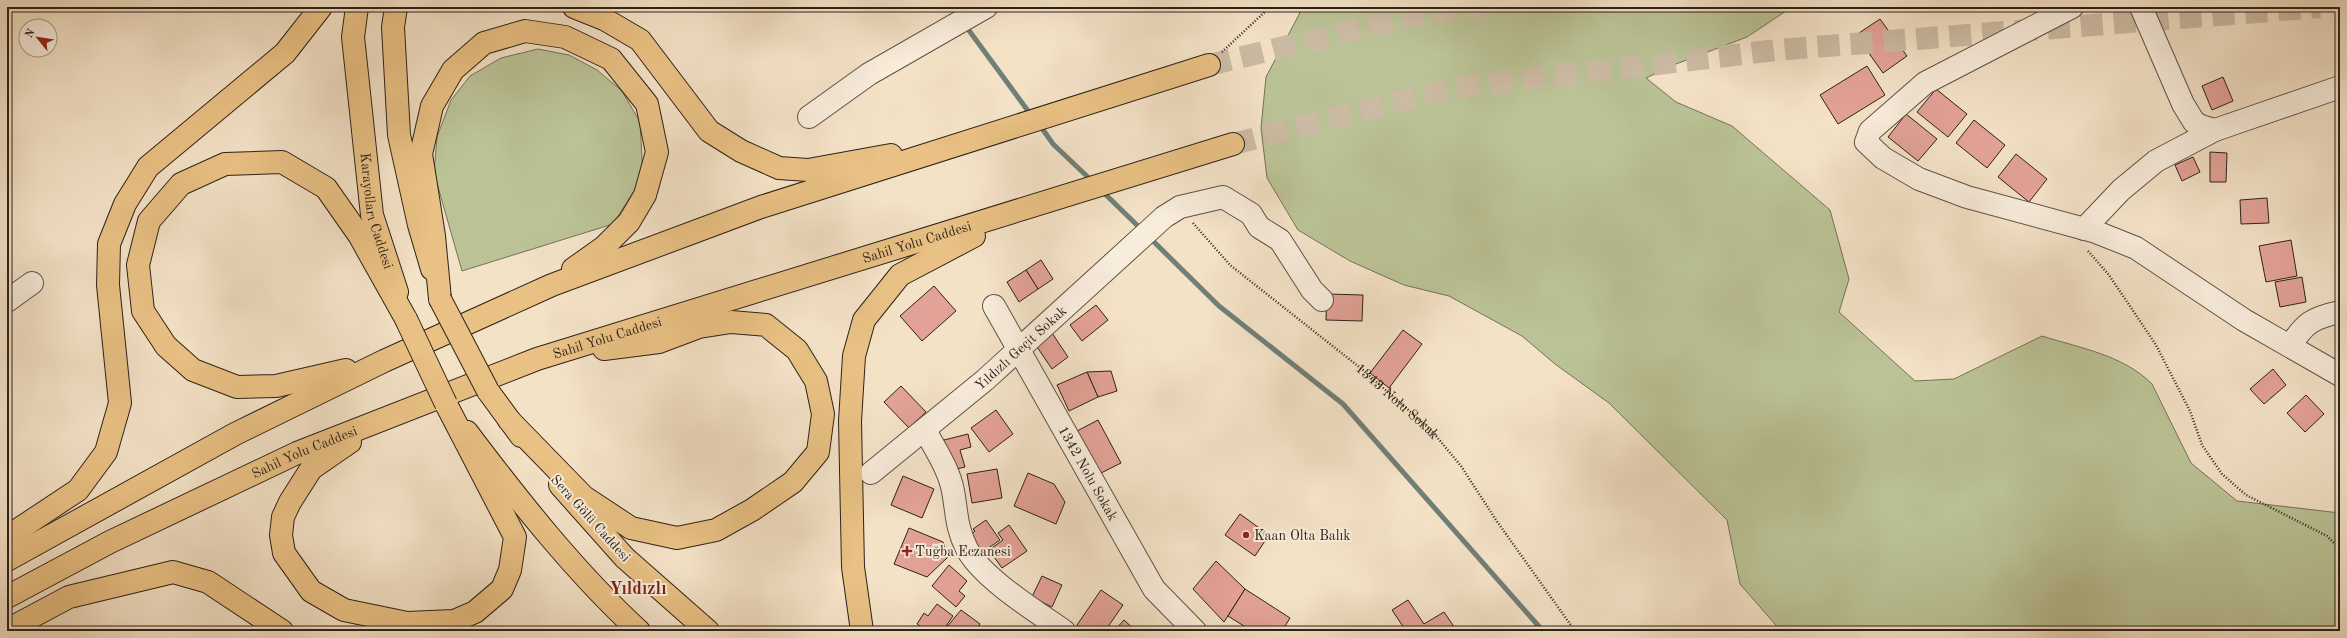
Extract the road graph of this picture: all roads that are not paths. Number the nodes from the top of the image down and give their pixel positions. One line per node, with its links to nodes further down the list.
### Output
1 (321, 7): 34 (main road)
2 (357, 7): 23 (main road, Karayolları Caddesi)
3 (396, 7): 18 (main road)
4 (574, 7): 13 (main road)
5 (986, 7): 10 (street)
6 (2072, 7): 15 (street)
7 (2141, 7): 11 (street)
8 (1209, 65): 13 (main road)
9 (2340, 87): 11 (street)
10 (809, 117)
11 (2215, 130): 15 (street)
12 (1233, 144): 14 (main road, Sahil Yolu Caddesi)
13 (956, 146): 17 (main road)
14 (1036, 205): 26 (main road, Sahil Yolu Caddesi); 41 (main road)
15 (2084, 229): 24 (street)
16 (32, 283): 20 (street)
17 (552, 285): 18 (main road); 27 (main road)
18 (440, 299): 30 (main road, Sera Gölü Caddesi, bridge)
19 (1322, 300): 25 (street, Yıldızlı Geçit Sokak)
20 (7, 301)
21 (994, 306): 25 (street, 1342 Nolu Sokak)
22 (2340, 312): 24 (street)
23 (406, 319): 27 (main road); 29 (main road, Karayolları Caddesi, bridge)
24 (2290, 346): 28 (street)
25 (1019, 347): 32 (street, Yıldızlı Geçit Sokak); 43 (street, 1342 Nolu Sokak)
26 (537, 359): 30 (main road); 31 (main road, Sahil Yolu Caddesi)
27 (384, 361): 35 (main road)
28 (2340, 375)
29 (446, 404): 31 (main road); 39 (main road)
30 (509, 420): 40 (main road, Sera Gölü Caddesi)
31 (381, 421): 36 (main road, Sahil Yolu Caddesi)
32 (925, 430): 33 (street, Yıldızlı Geçit Sokak); 42 (street)
33 (871, 473)
34 (7, 537)
35 (7, 560)
36 (7, 597)
37 (7, 630): 38 (main road)
38 (282, 631)
39 (639, 631)
40 (708, 631)
41 (862, 631)
42 (1064, 631)
43 (1195, 631)

